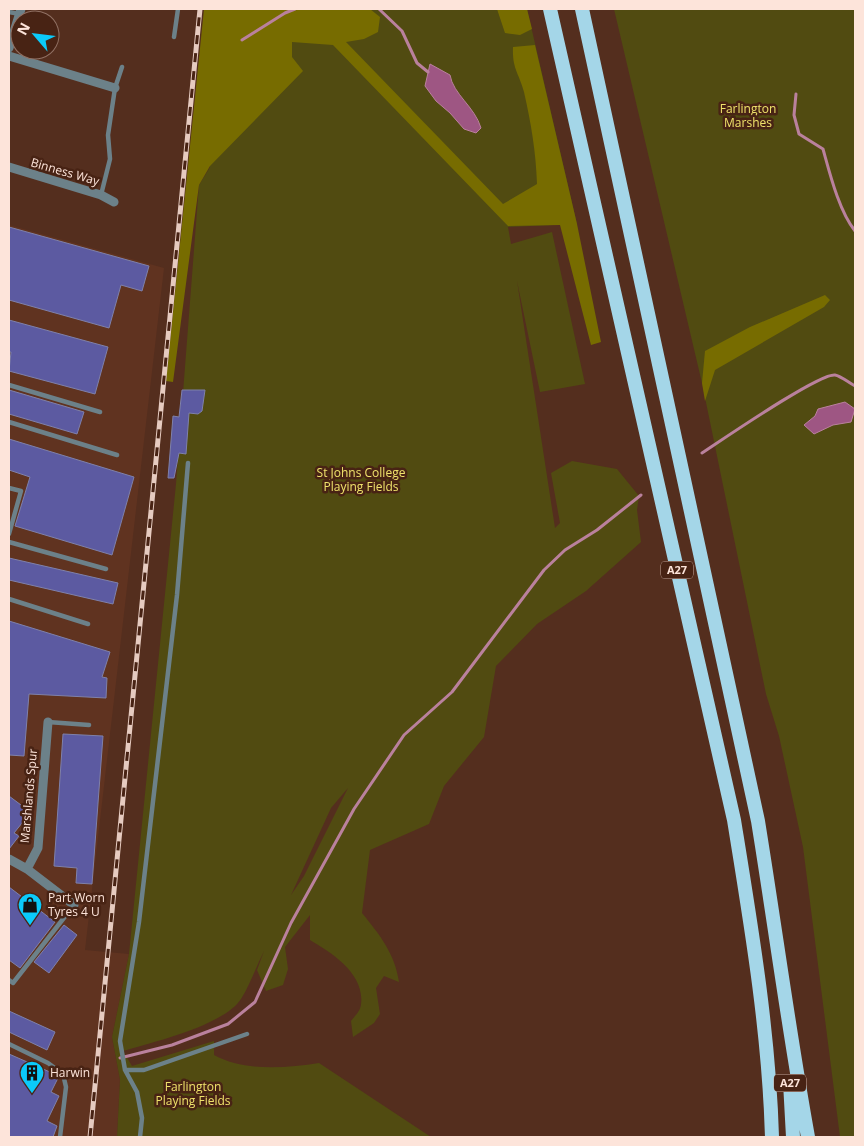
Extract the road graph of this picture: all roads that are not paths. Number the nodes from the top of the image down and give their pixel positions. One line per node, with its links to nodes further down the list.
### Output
1 (178, 9): 4 (lane)
2 (550, 9): 34 (highway, A27)
3 (582, 9): 28 (highway, A27)
4 (174, 37)
5 (9, 56): 7 (street)
6 (122, 67): 7 (lane)
7 (115, 88): 9 (lane)
8 (9, 167): 9 (street, Binness Way)
9 (101, 195): 10 (street, Binness Way)
10 (114, 202)
11 (9, 385): 12 (lane)
12 (100, 412)
13 (9, 422): 14 (lane)
14 (117, 455)
15 (188, 463): 31 (lane)
16 (9, 488): 17 (lane)
17 (9, 534)
18 (9, 542): 19 (lane)
19 (106, 569)
20 (9, 600): 21 (lane)
21 (88, 624)
22 (48, 722): 23 (lane); 25 (street, Marshlands Spur)
23 (89, 725)
24 (10, 861): 25 (street)
25 (27, 869): 26 (street)
26 (74, 906): 27 (lane)
27 (9, 980)
28 (788, 1029): 35 (highway, A27); 36 (highway)
29 (247, 1034): 31 (lane)
30 (9, 1044): 32 (lane)
31 (125, 1070): 33 (lane)
32 (60, 1137)
33 (140, 1137)
34 (772, 1137)
35 (793, 1137)
36 (808, 1137)

